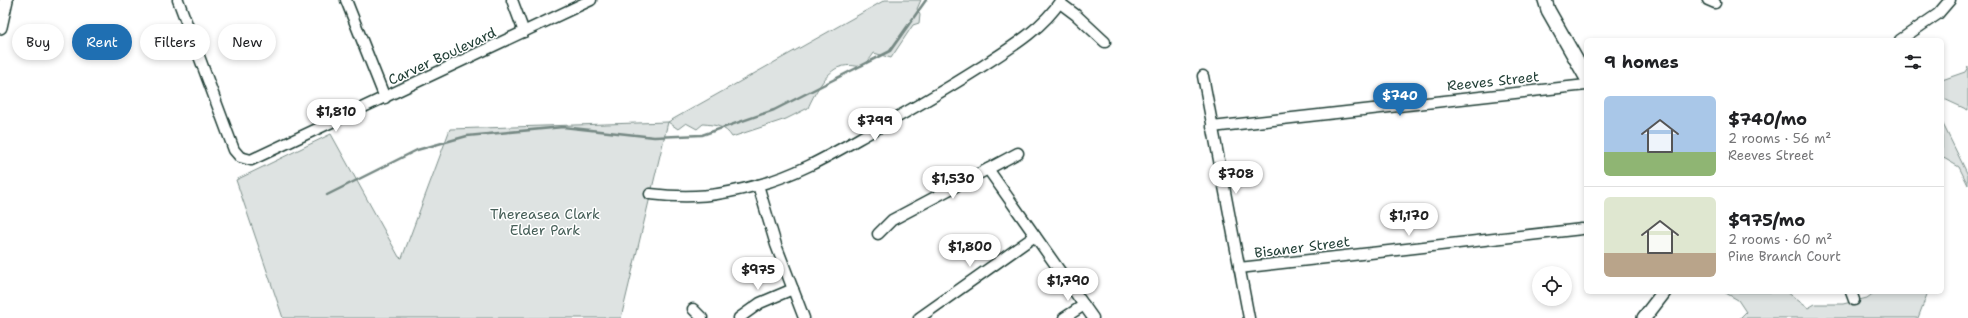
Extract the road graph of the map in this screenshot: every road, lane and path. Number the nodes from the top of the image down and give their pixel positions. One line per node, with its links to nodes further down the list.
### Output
1 (6, 0): 9 (main road)
2 (178, 0): 16 (street, Carver Boulevard)
3 (346, 0): 16 (street)
4 (512, 0): 10 (street)
5 (591, 0): 10 (street, Carver Boulevard)
6 (1544, 0): 13 (main road)
7 (1950, 0): 11 (street)
8 (1060, 1): 12 (street); 20 (street)
9 (0, 27)
10 (524, 32): 16 (street, Carver Boulevard)
11 (1903, 38)
12 (1105, 42)
13 (1584, 73)
14 (1203, 76): 17 (street)
15 (1584, 85): 17 (street, Reeves Street)
16 (385, 98)
17 (1212, 127): 25 (street)
18 (1018, 153): 19 (street)
19 (988, 169): 23 (street); 24 (street)
20 (758, 185): 21 (street); 26 (street)
21 (650, 194)
22 (1582, 228): 25 (street, Bisaner Street)
23 (878, 234)
24 (1035, 236): 28 (street); 33 (street)
25 (1239, 268): 36 (street)
26 (793, 289): 31 (street); 32 (street)
27 (1662, 294): 37 (main road)
28 (1084, 305): 34 (street); 35 (street)
29 (693, 309): 30 (street)
30 (702, 318)
31 (739, 318)
32 (804, 318)
33 (919, 318)
34 (1064, 318)
35 (1093, 318)
36 (1249, 318)
37 (1644, 318)

